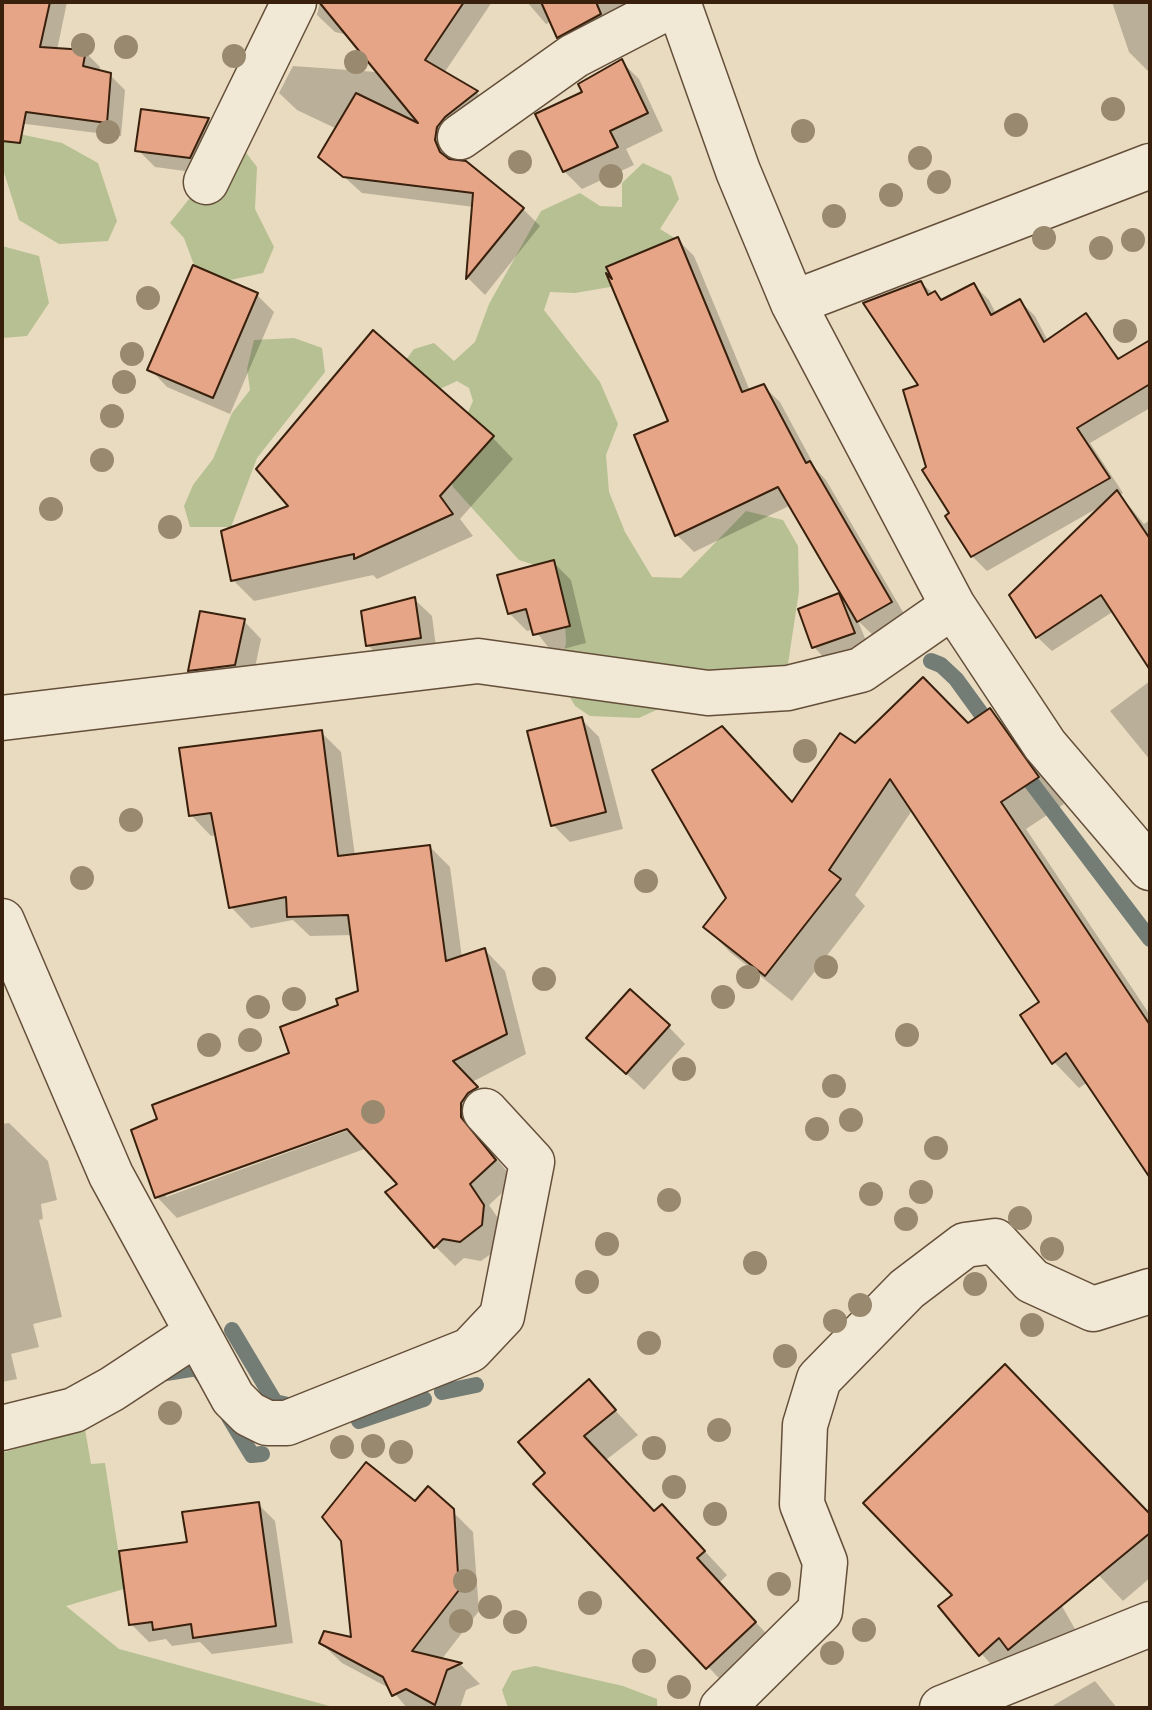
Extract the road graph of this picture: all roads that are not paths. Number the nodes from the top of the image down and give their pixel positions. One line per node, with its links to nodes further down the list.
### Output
1 (294, 2): 5 (street)
2 (678, 2): 3 (street); 6 (street)
3 (460, 137)
4 (1150, 166): 6 (street)
5 (206, 182)
6 (793, 303): 7 (street)
7 (953, 606): 8 (street); 9 (street)
8 (2, 718)
9 (1150, 868)
10 (2, 921): 11 (street)
11 (15, 983): 14 (street)
12 (485, 1111): 14 (street)
13 (1150, 1291): 17 (street)
14 (197, 1333): 15 (street)
15 (2, 1428)
16 (1150, 1624): 18 (street)
17 (722, 1708)
18 (942, 1708)

